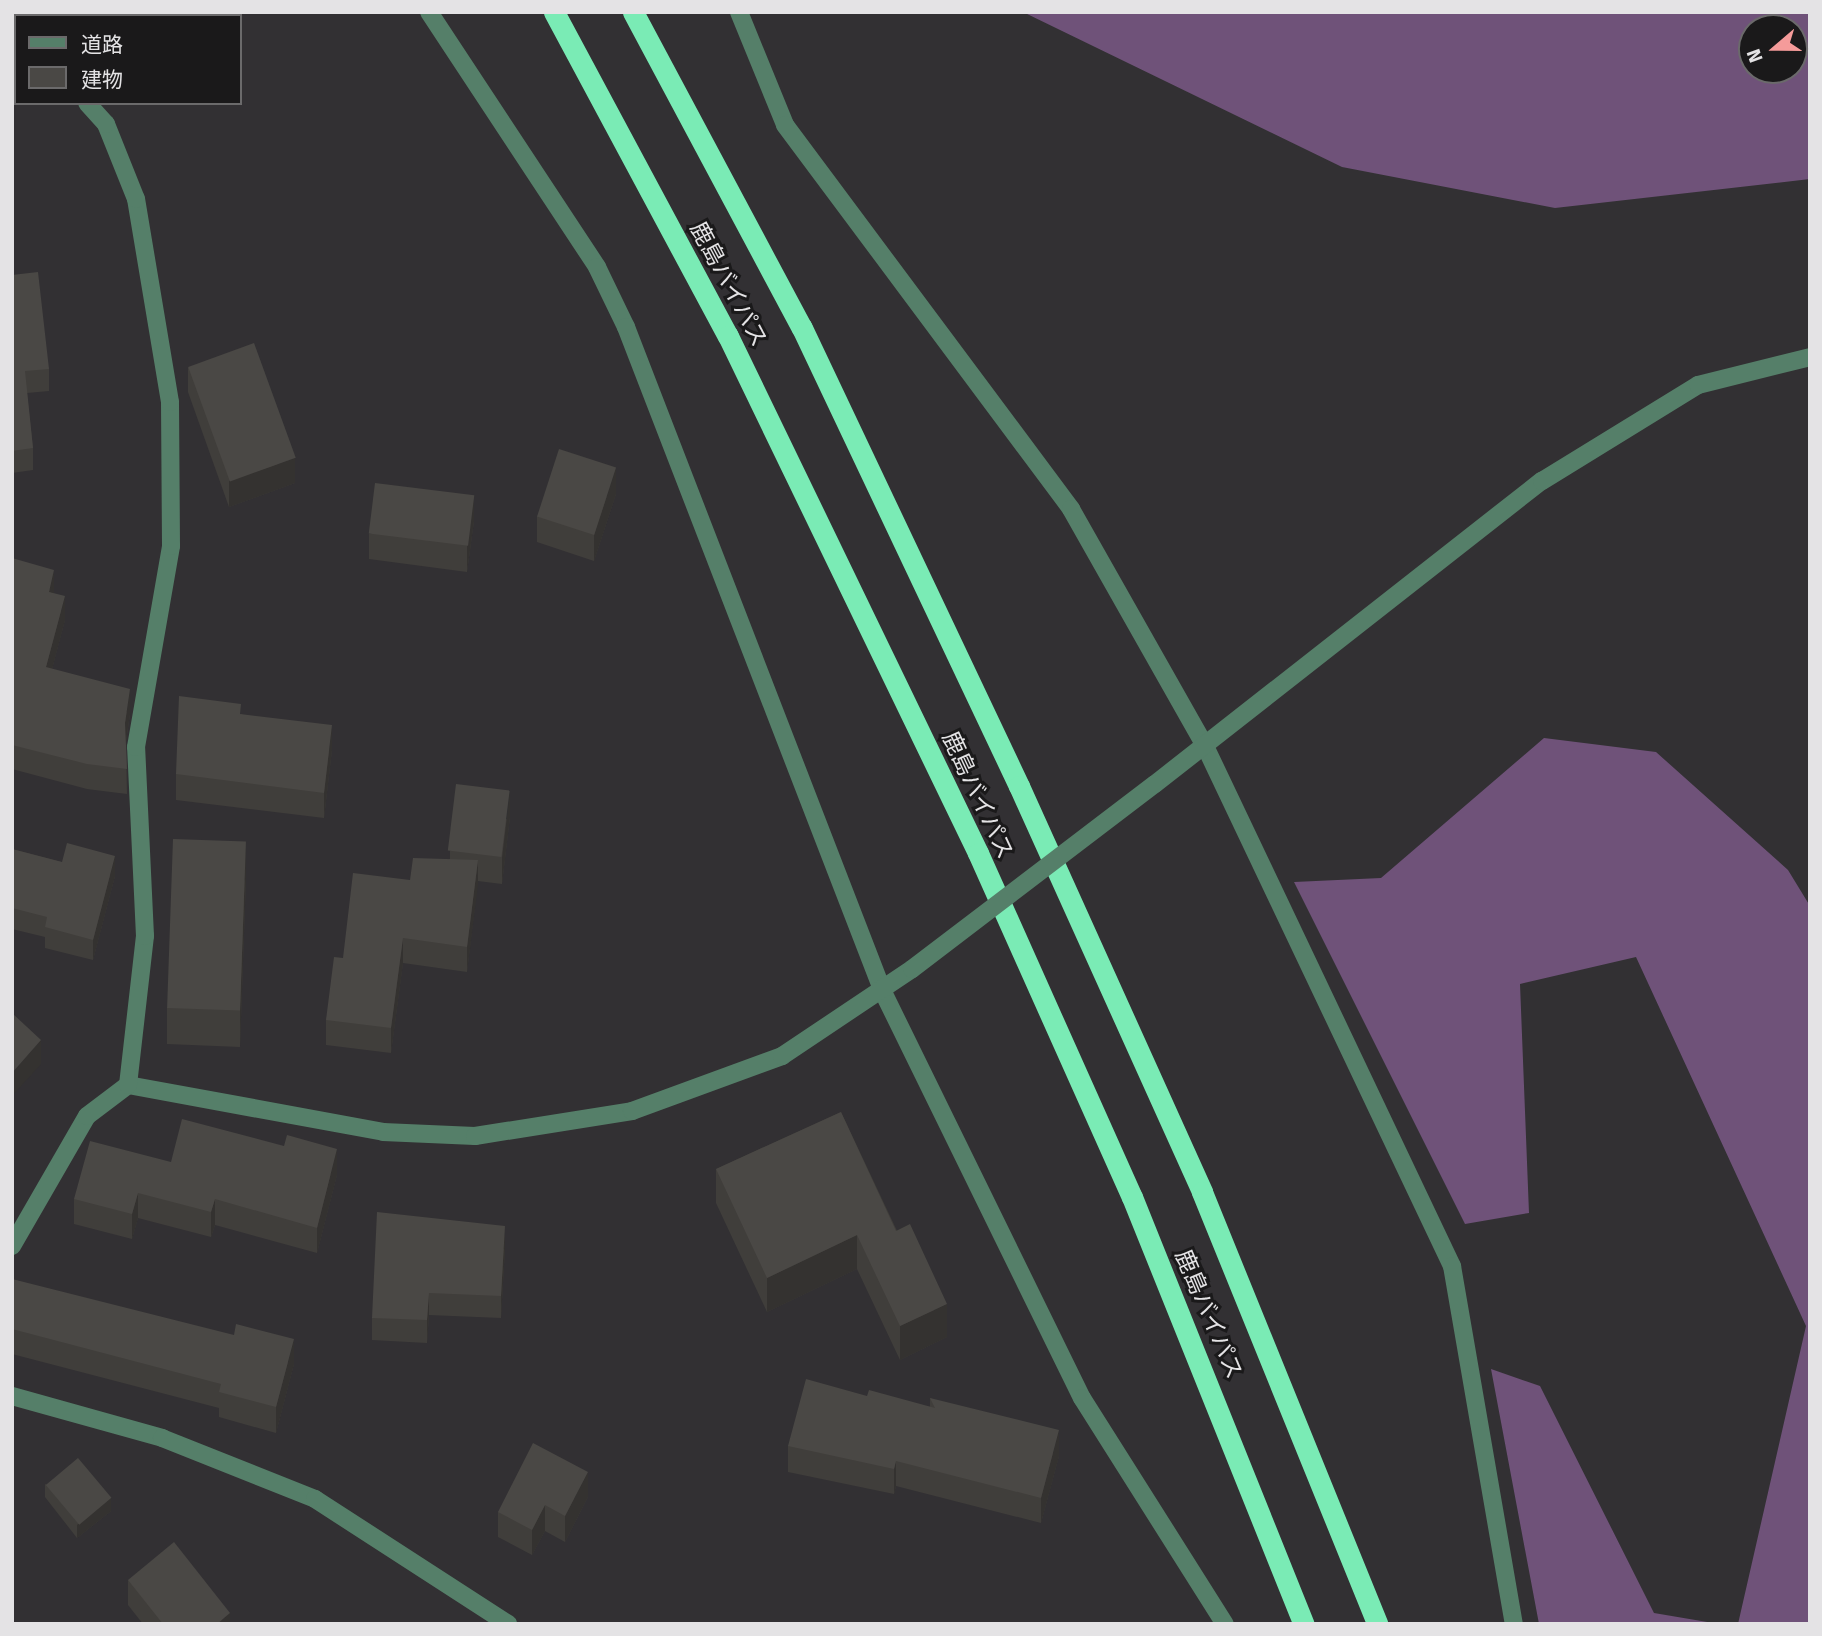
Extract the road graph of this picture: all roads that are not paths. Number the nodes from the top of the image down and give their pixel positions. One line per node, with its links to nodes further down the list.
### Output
1 (429, 12): 8 (street)
2 (554, 12): 14 (highway, 鹿島バイパス)
3 (634, 12): 15 (highway, 鹿島バイパス)
4 (739, 12): 7 (street)
5 (89, 105): 9 (street)
6 (1810, 357): 7 (street)
7 (1206, 746): 8 (street, bridge); 16 (street)
8 (883, 992): 9 (street); 13 (street)
9 (128, 1085): 10 (street)
10 (12, 1246)
11 (12, 1396): 12 (street)
12 (508, 1624)
13 (1226, 1624)
14 (1304, 1624)
15 (1377, 1624)
16 (1514, 1624)

